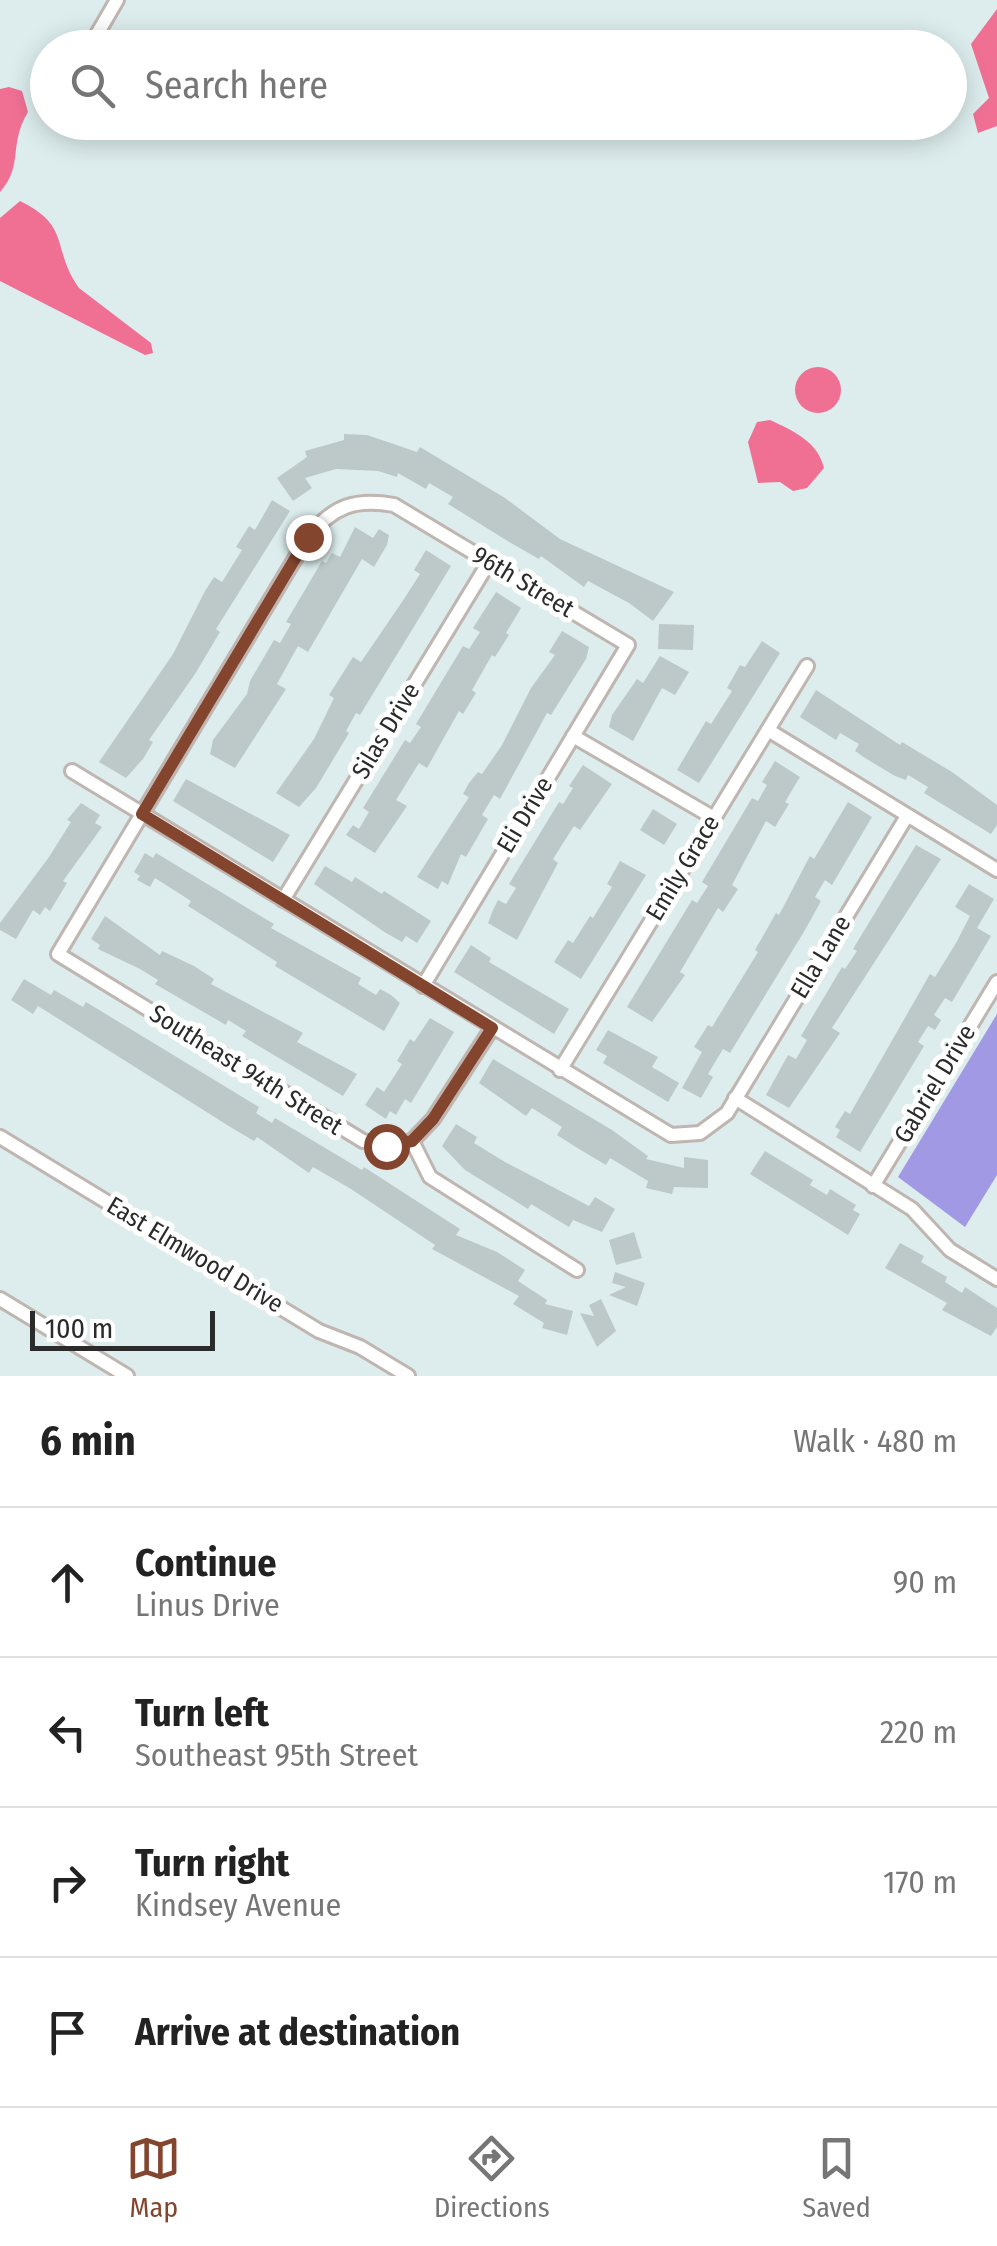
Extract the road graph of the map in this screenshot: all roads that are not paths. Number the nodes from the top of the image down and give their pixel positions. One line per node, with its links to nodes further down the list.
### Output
1 (117, 0): 2 (street)
2 (100, 30)
3 (489, 562): 4 (street, 96th Street); 9 (street, 96th Street); 13 (street, Silas Drive)
4 (628, 645): 7 (street, Eli Drive)
5 (807, 666): 6 (street, Emily Grace)
6 (768, 730): 10 (street); 11 (street, Emily Grace)
7 (573, 736): 11 (street); 16 (street, Eli Drive)
8 (72, 771): 9 (street, Ella Lane)
9 (142, 814): 13 (street, Ella Lane); 14 (street, 96th Street)
10 (906, 816): 12 (street); 19 (street, Ella Lane)
11 (714, 818): 18 (street, Emily Grace)
12 (997, 870)
13 (283, 900): 16 (street, Ella Lane)
14 (58, 954): 21 (street, Southeast 94th Street)
15 (997, 982): 22 (street, Gabriel Drive)
16 (422, 986): 17 (street, Ella Lane)
17 (492, 1028): 18 (street, Ella Lane); 21 (street)
18 (560, 1070): 19 (street, Ella Lane)
19 (735, 1098): 22 (street)
20 (0, 1137): 26 (street, East Elmwood Drive)
21 (412, 1141): 23 (street)
22 (873, 1186): 24 (street)
23 (577, 1270)
24 (997, 1279)
25 (0, 1299): 27 (street)
26 (390, 1371): 28 (street, East Elmwood Drive)
27 (127, 1376)
28 (408, 1376)

